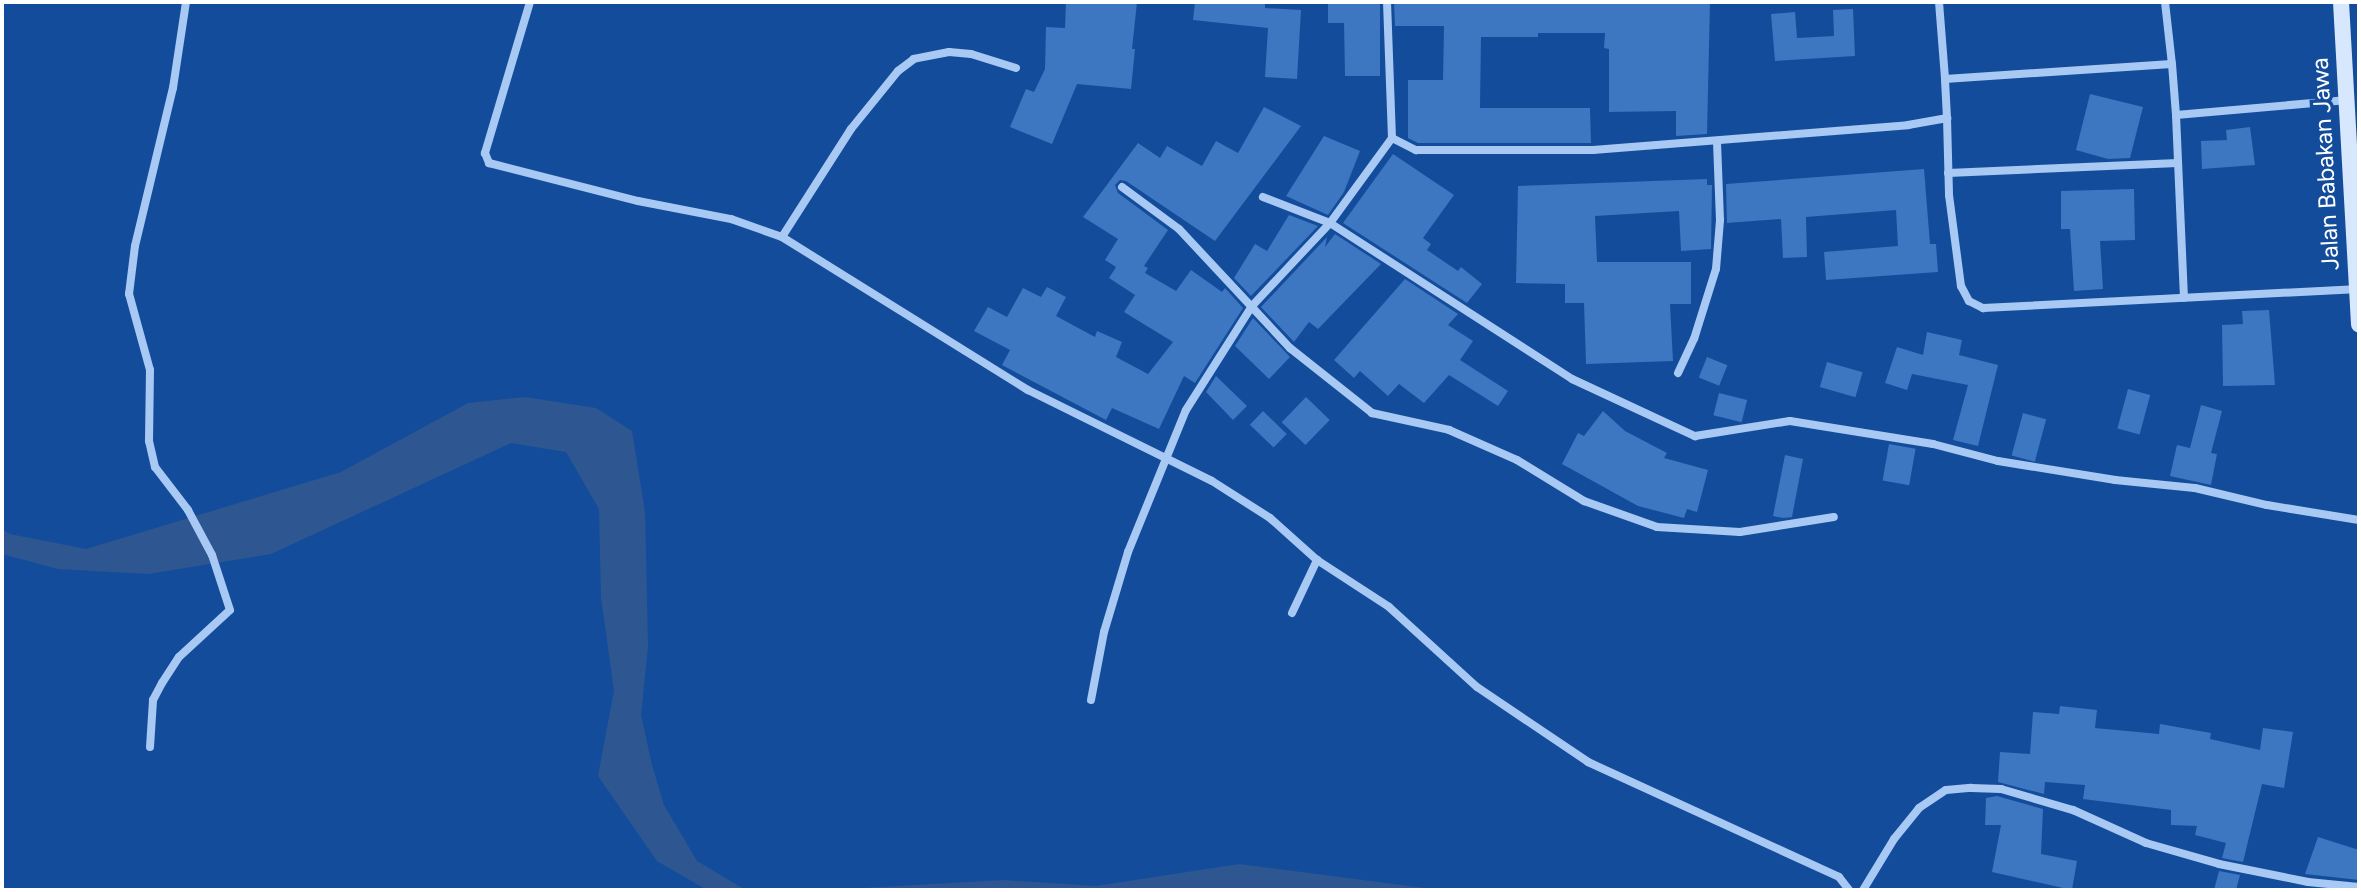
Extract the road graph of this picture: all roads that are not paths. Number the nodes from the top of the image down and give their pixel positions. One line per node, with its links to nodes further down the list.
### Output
1 (186, 2): 32 (street)
2 (530, 2): 20 (street)
3 (1387, 2): 13 (street)
4 (1939, 2): 9 (street)
5 (2165, 2): 7 (street)
6 (2341, 2): 10 (street, Jalan Babakan Jawa)
7 (2172, 64): 9 (street); 11 (street)
8 (1016, 68): 20 (street)
9 (1945, 79): 12 (street)
10 (2347, 100): 11 (street); 21 (street, Jalan Babakan Jawa)
11 (2176, 115): 15 (street)
12 (1947, 118): 14 (street); 16 (street)
13 (1392, 138): 14 (street); 19 (street)
14 (1717, 142): 25 (street)
15 (2178, 163): 16 (street); 22 (street)
16 (1948, 173): 22 (street)
17 (1122, 187): 23 (street)
18 (1263, 197): 19 (street)
19 (1330, 223): 23 (street); 28 (street)
20 (782, 237): 26 (street)
21 (2355, 289): 22 (street); 24 (street, Jalan Babakan Jawa)
22 (2184, 298)
23 (1252, 306): 26 (street); 27 (street)
24 (2359, 324)
25 (1678, 373)
26 (1167, 461): 29 (street); 31 (street)
27 (1834, 517)
28 (2359, 520)
29 (1317, 560): 30 (street); 34 (street)
30 (1292, 613)
31 (1091, 700)
32 (150, 747)
33 (2359, 887): 35 (street)
34 (1849, 890)
35 (1863, 890)

